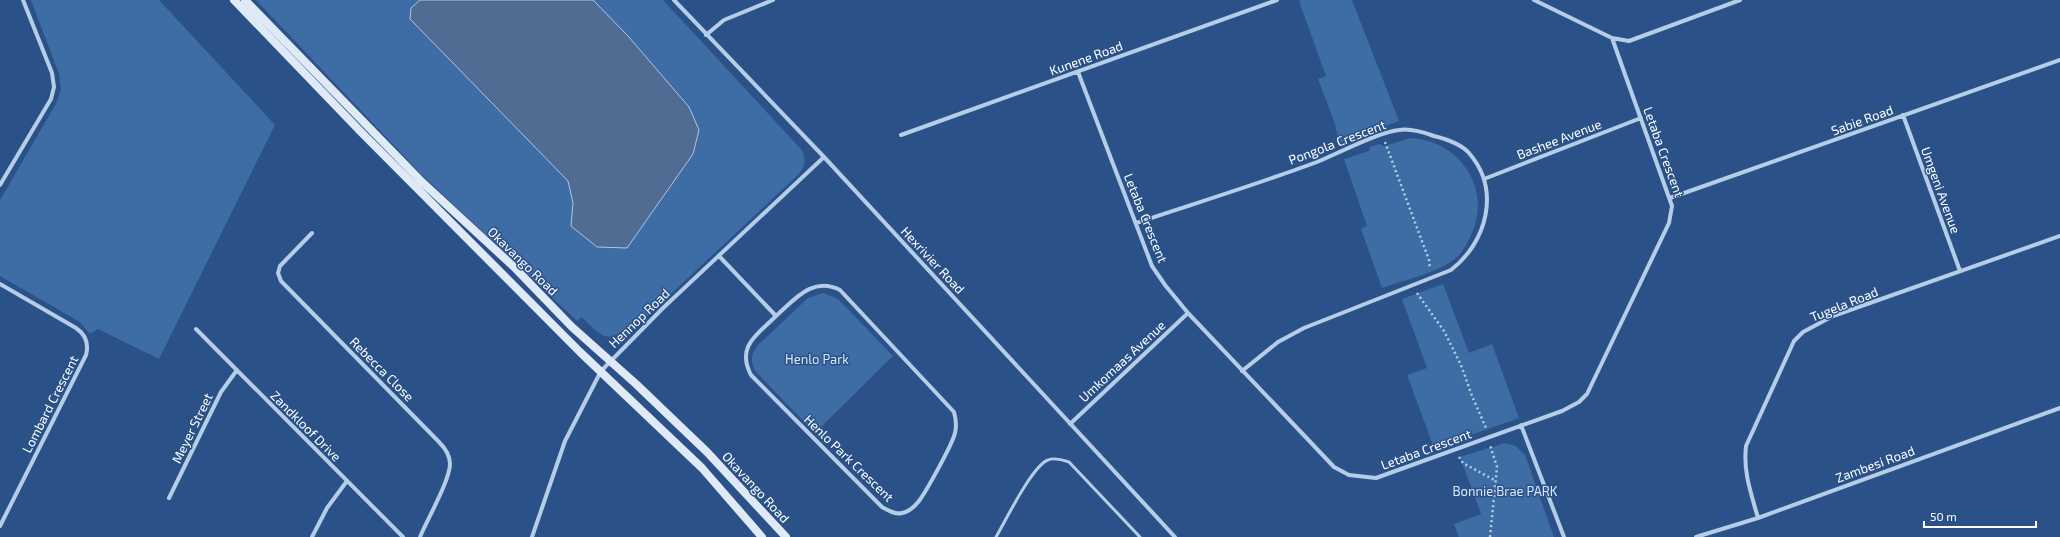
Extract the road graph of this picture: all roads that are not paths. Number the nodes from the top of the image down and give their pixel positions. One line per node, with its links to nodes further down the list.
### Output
1 (23, 0): 18 (street)
2 (234, 0): 31 (main road, Okavango Road)
3 (245, 0): 29 (main road, Okavango Road)
4 (674, 0): 9 (street, Hexrivier Road)
5 (773, 0): 9 (street)
6 (1277, 0): 12 (street, Kunene Road)
7 (1534, 0): 10 (street)
8 (1740, 0): 10 (street)
9 (706, 35): 16 (street, Hexrivier Road)
10 (1612, 38): 14 (street, Letaba Crescent)
11 (2060, 60): 13 (street, Sabie Road)
12 (1078, 72): 15 (street, Kunene Road); 20 (street, Letaba Crescent)
13 (1904, 115): 19 (street, Sabie Road); 24 (street, Umgeni Avenue)
14 (1641, 118): 17 (street, Bashee Avenue); 19 (street, Letaba Crescent)
15 (901, 135)
16 (824, 157): 23 (street, Hennop Road); 34 (street, Hexrivier Road)
17 (1484, 179): 20 (street, Pongola Crescent); 32 (street, Pongola Crescent)
18 (0, 185)
19 (1670, 198): 35 (street, Letaba Crescent)
20 (1136, 223): 26 (street, Letaba Crescent)
21 (312, 233): 42 (street, Rebecca Close)
22 (2060, 236): 24 (street, Tugela Road)
23 (719, 256): 27 (street); 29 (street, Hennop Road)
24 (1960, 272): 38 (street, Tugela Road)
25 (0, 284): 39 (street, Lombard Crescent)
26 (1188, 313): 32 (street, Letaba Crescent); 34 (street, Umkomaas Avenue)
27 (776, 316): 27 (street, Henlo Park Crescent)
28 (196, 329): 30 (street, Zandkloof Drive)
29 (610, 361): 31 (street, Hennop Road); 45 (main road, Okavango Road)
30 (237, 370): 36 (street, Zandkloof Drive); 37 (street, Meyer Street)
31 (601, 371): 43 (street, Hennop Road); 44 (main road, Okavango Road)
32 (1242, 371): 35 (street, Letaba Crescent)
33 (2060, 408): 38 (street, Zambesi Road)
34 (1070, 424): 48 (street, Hexrivier Road)
35 (1521, 425): 49 (street)
36 (347, 481): 40 (street); 41 (street, Zandkloof Drive)
37 (169, 498)
38 (1758, 518): 50 (street, Zambesi Road)
39 (0, 526)
40 (312, 537)
41 (403, 537)
42 (420, 537)
43 (532, 537)
44 (762, 537)
45 (786, 537)
46 (996, 537): 47 (lane)
47 (1140, 537)
48 (1175, 537)
49 (1564, 537)
50 (1696, 537)

